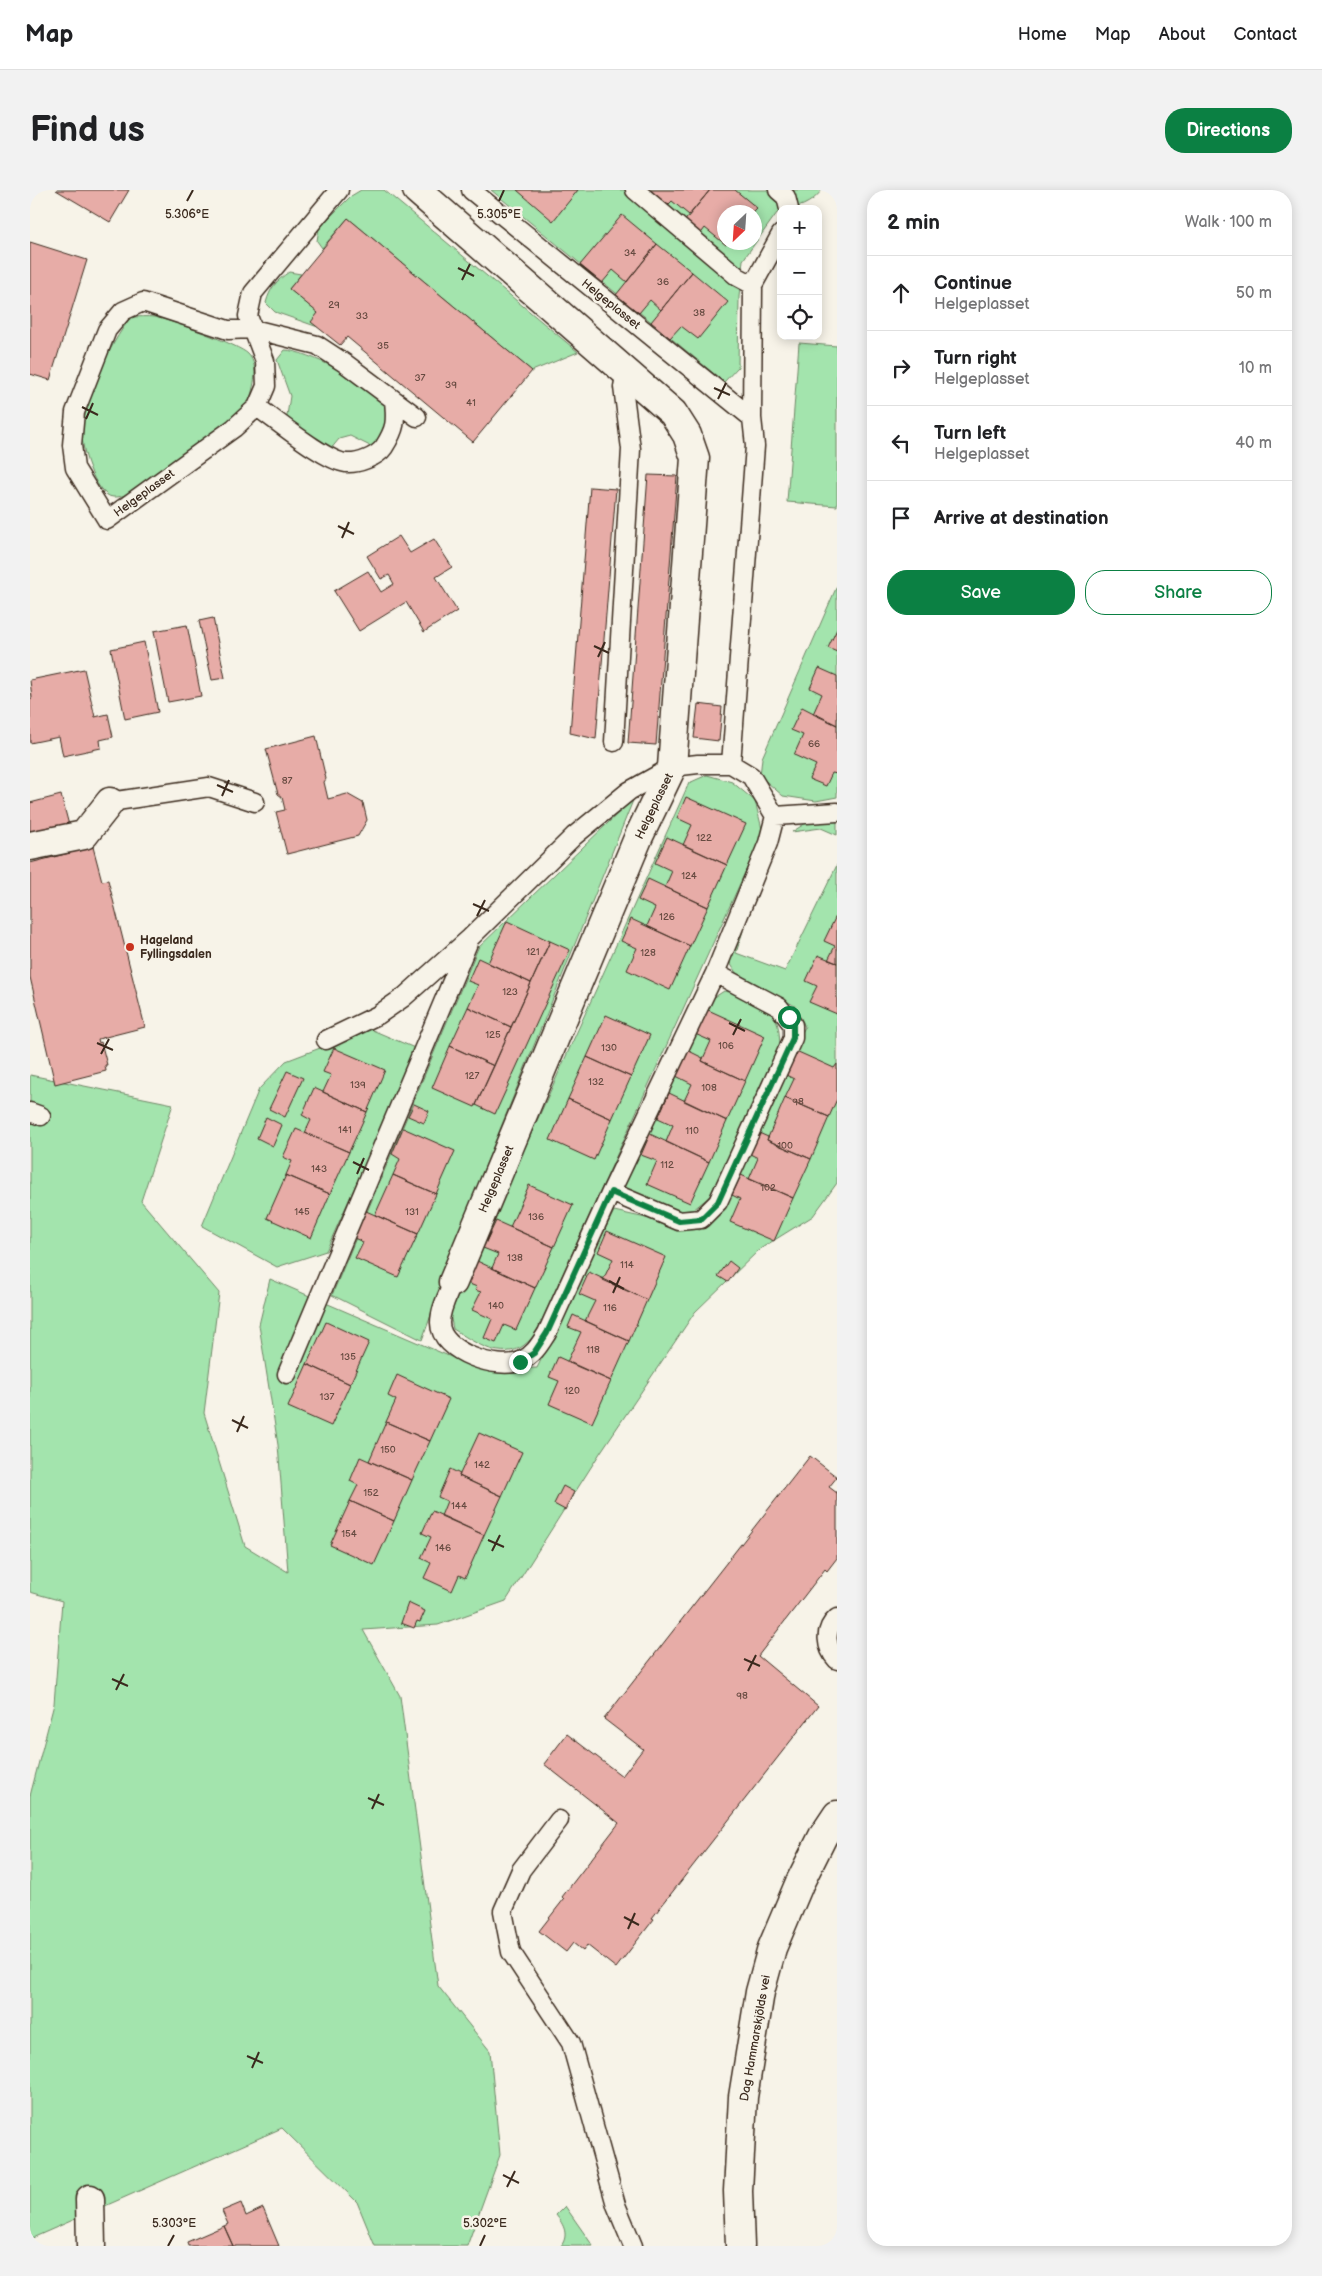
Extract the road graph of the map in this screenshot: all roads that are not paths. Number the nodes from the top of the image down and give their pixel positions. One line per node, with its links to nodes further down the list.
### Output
1 (339, 190): 9 (lane, Helgeplasset)
2 (417, 190): 10 (street, Helgeplasset)
3 (471, 190): 14 (lane, Helgeplasset)
4 (635, 190): 8 (lane)
5 (778, 190): 6 (lane)
6 (788, 205)
7 (777, 241): 8 (lane)
8 (753, 284): 14 (lane)
9 (253, 329): 11 (lane, Helgeplasset); 12 (lane, Helgeplasset); 12 (lane, Helgeplasset)
10 (626, 370): 15 (lane); 17 (street, Helgeplasset)
11 (394, 400): 12 (lane); 13 (lane, Helgeplasset)
12 (257, 407)
13 (417, 417)
14 (752, 418): 16 (lane)
15 (614, 742)
16 (731, 764): 17 (lane, Helgeplasset); 21 (lane)
17 (672, 767): 23 (lane, Helgeplasset); 27 (street, Helgeplasset)
18 (110, 802): 19 (lane); 22 (street)
19 (255, 802)
20 (837, 812): 21 (lane)
21 (775, 816): 24 (lane, Helgeplasset)
22 (30, 846)
23 (470, 938): 25 (lane, Helgeplasset); 28 (lane, Helgeplasset)
24 (715, 973): 26 (lane, Helgeplasset); 26 (lane)
25 (326, 1040)
26 (611, 1192): 27 (lane, Helgeplasset)
27 (453, 1282)
28 (287, 1374)
29 (837, 1618): 30 (lane)
30 (837, 1660)
31 (837, 1815): 36 (street, Dag Hammarskjölds vei)
32 (559, 1820): 35 (lane)
33 (90, 2199): 34 (street)
34 (91, 2246)
35 (633, 2246)
36 (740, 2246)

